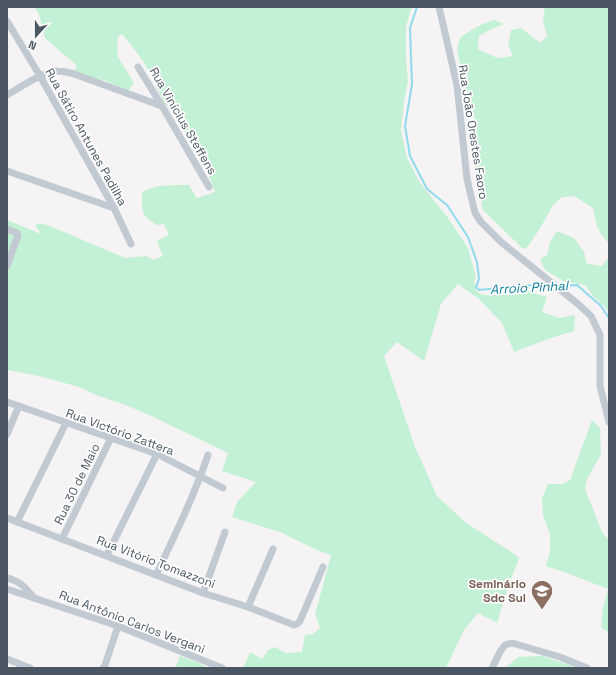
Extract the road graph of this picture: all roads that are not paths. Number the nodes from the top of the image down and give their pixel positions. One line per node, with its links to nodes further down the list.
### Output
1 (439, 7): 15 (street, Rua João Orestes Faoro)
2 (7, 21): 4 (street, Rua Sátiro Antunes Padilha)
3 (138, 67): 6 (street, Rua Vinícius Steffens)
4 (40, 76): 5 (street); 6 (street); 9 (street, Rua Sátiro Antunes Padilha)
5 (7, 95)
6 (162, 106): 8 (street, Rua Vinícius Steffens)
7 (7, 171): 9 (street)
8 (208, 187)
9 (114, 208): 11 (street, Rua Sátiro Antunes Padilha)
10 (7, 229): 12 (street)
11 (132, 244)
12 (7, 266)
13 (7, 402): 14 (street, Rua Victório Zattera)
14 (19, 406): 16 (street, Rua Victório Zattera); 17 (street)
15 (609, 422)
16 (66, 423): 18 (street, Rua Victório Zattera); 24 (street)
17 (7, 434)
18 (112, 438): 19 (street, Rua Victório Zattera); 26 (street, Rua 30 de Maio)
19 (157, 454): 21 (street, Rua Victório Zattera); 28 (street)
20 (208, 455): 21 (street)
21 (201, 476): 22 (street, Rua Victório Zattera); 30 (street)
22 (223, 488)
23 (7, 518): 24 (street, Rua Vitório Tomazzoni)
24 (17, 522): 26 (street, Rua Vitório Tomazzoni)
25 (225, 532): 33 (street)
26 (62, 539): 28 (street, Rua Vitório Tomazzoni)
27 (273, 549): 35 (street)
28 (107, 556): 30 (street, Rua Vitório Tomazzoni)
29 (323, 567): 35 (street, Rua Vitório Tomazzoni)
30 (156, 575): 33 (street, Rua Vitório Tomazzoni)
31 (7, 578): 34 (street, Rua Antônio Carlos Vergani)
32 (7, 589): 34 (street, Rua Antônio Carlos Vergani)
33 (204, 593): 35 (street, Rua Vitório Tomazzoni)
34 (35, 598): 36 (street, Rua Antônio Carlos Vergani)
35 (248, 607)
36 (118, 626): 39 (street); 40 (street, Rua Antônio Carlos Vergani)
37 (7, 659): 38 (street)
38 (30, 668)
39 (103, 668)
40 (222, 668)
41 (492, 668): 42 (street)
42 (587, 668)

